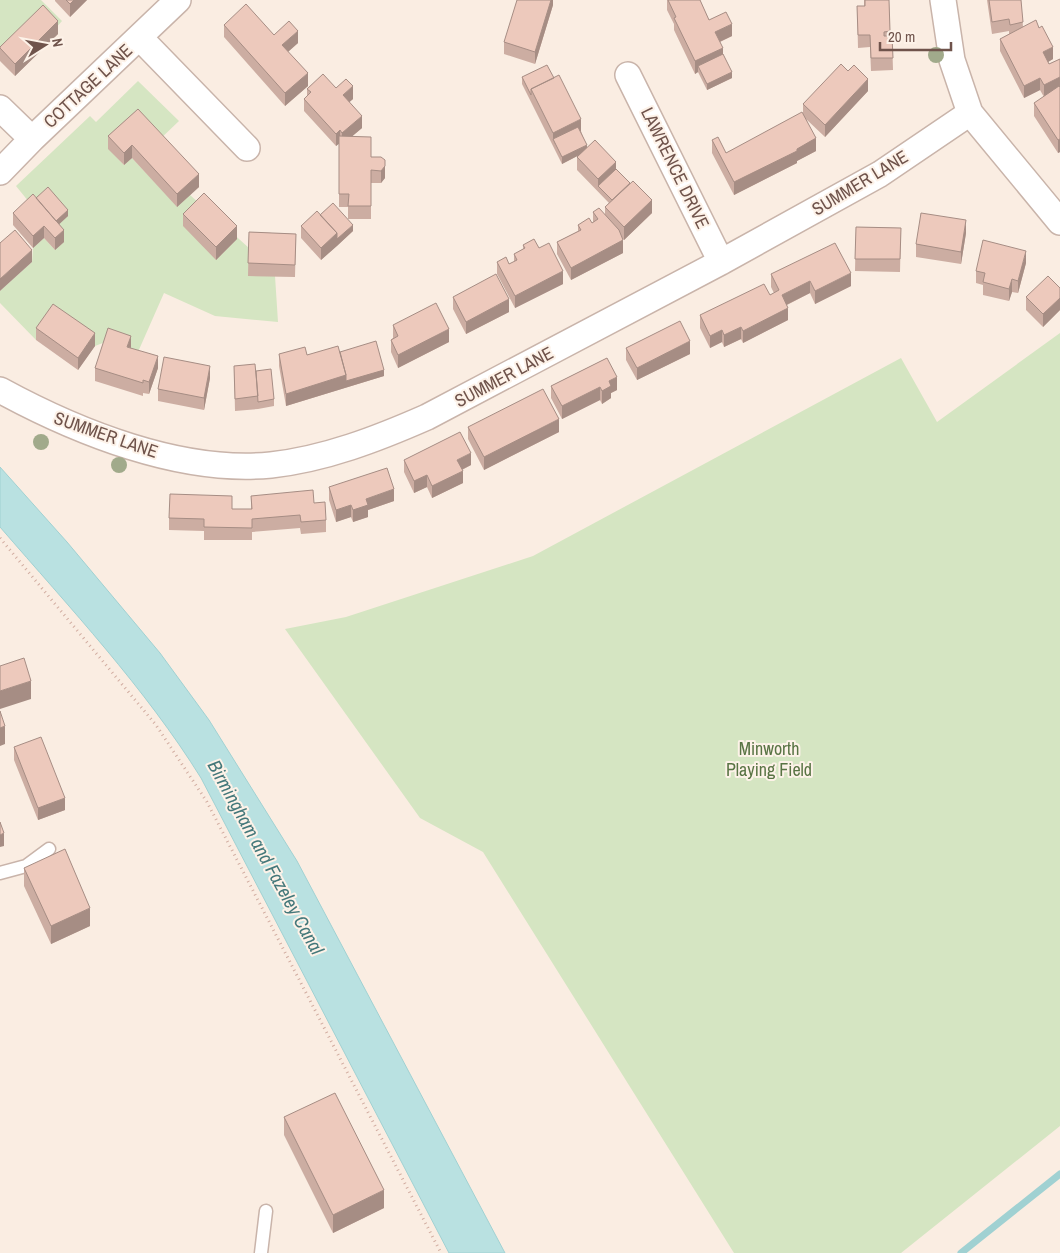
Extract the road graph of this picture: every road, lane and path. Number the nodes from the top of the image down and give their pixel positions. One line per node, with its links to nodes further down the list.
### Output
1 (178, 0): 3 (street, COTTAGE LANE)
2 (943, 0): 6 (street)
3 (140, 38): 7 (street, COTTAGE LANE); 8 (street)
4 (628, 75): 11 (street, LAWRENCE DRIVE)
5 (0, 108): 7 (street)
6 (970, 113): 10 (street); 11 (street, SUMMER LANE)
7 (32, 139): 9 (street, COTTAGE LANE)
8 (247, 148)
9 (0, 172)
10 (1055, 207)
11 (721, 262): 12 (street, SUMMER LANE)
12 (0, 390)
13 (0, 538): 18 (path)
14 (49, 849): 15 (lane)
15 (0, 873)
16 (266, 1211): 17 (lane)
17 (261, 1253)
18 (441, 1253)

